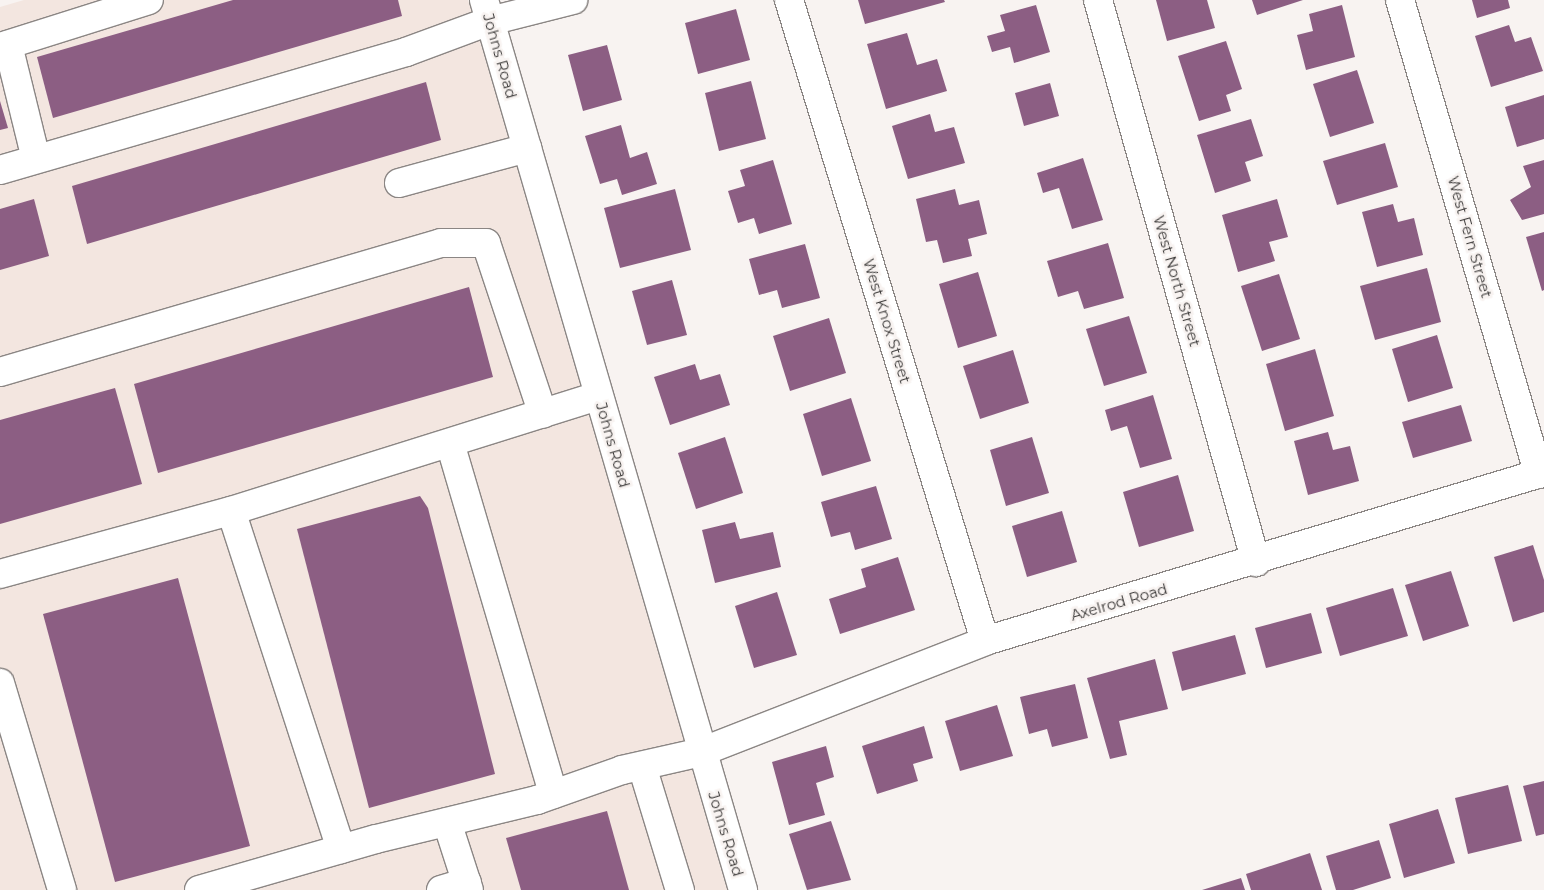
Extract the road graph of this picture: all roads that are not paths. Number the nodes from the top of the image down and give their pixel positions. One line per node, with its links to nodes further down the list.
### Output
1 (149, 0): 7 (street)
2 (572, 0): 6 (street)
3 (789, 0): 20 (street, West Knox Street)
4 (1098, 0): 18 (street, West North Street)
5 (1400, 0): 16 (street, West Fern Street)
6 (487, 11): 8 (street, Johns Road); 9 (street)
7 (4, 46): 9 (street)
8 (527, 148): 11 (street); 13 (street, Johns Road)
9 (36, 159): 10 (street)
10 (0, 170)
11 (399, 183)
12 (0, 372): 14 (street)
13 (598, 396): 14 (street); 22 (street, Johns Road)
14 (543, 414): 15 (street)
15 (450, 443): 17 (street); 24 (street)
16 (1542, 473): 18 (street, Axelrod Road)
17 (231, 511): 19 (street); 26 (street)
18 (1256, 562): 20 (street, Axelrod Road)
19 (0, 574)
20 (984, 641): 22 (street, Axelrod Road)
21 (0, 683): 28 (street)
22 (702, 752): 23 (street, Axelrod Road); 32 (street, Johns Road)
23 (642, 766): 24 (street, Axelrod Road); 31 (street)
24 (553, 794): 25 (street, Axelrod Road)
25 (447, 822): 26 (street, Axelrod Road); 27 (street)
26 (341, 849): 29 (street, Axelrod Road)
27 (468, 886): 30 (street)
28 (62, 890)
29 (199, 890)
30 (441, 890)
31 (680, 890)
32 (742, 890)

